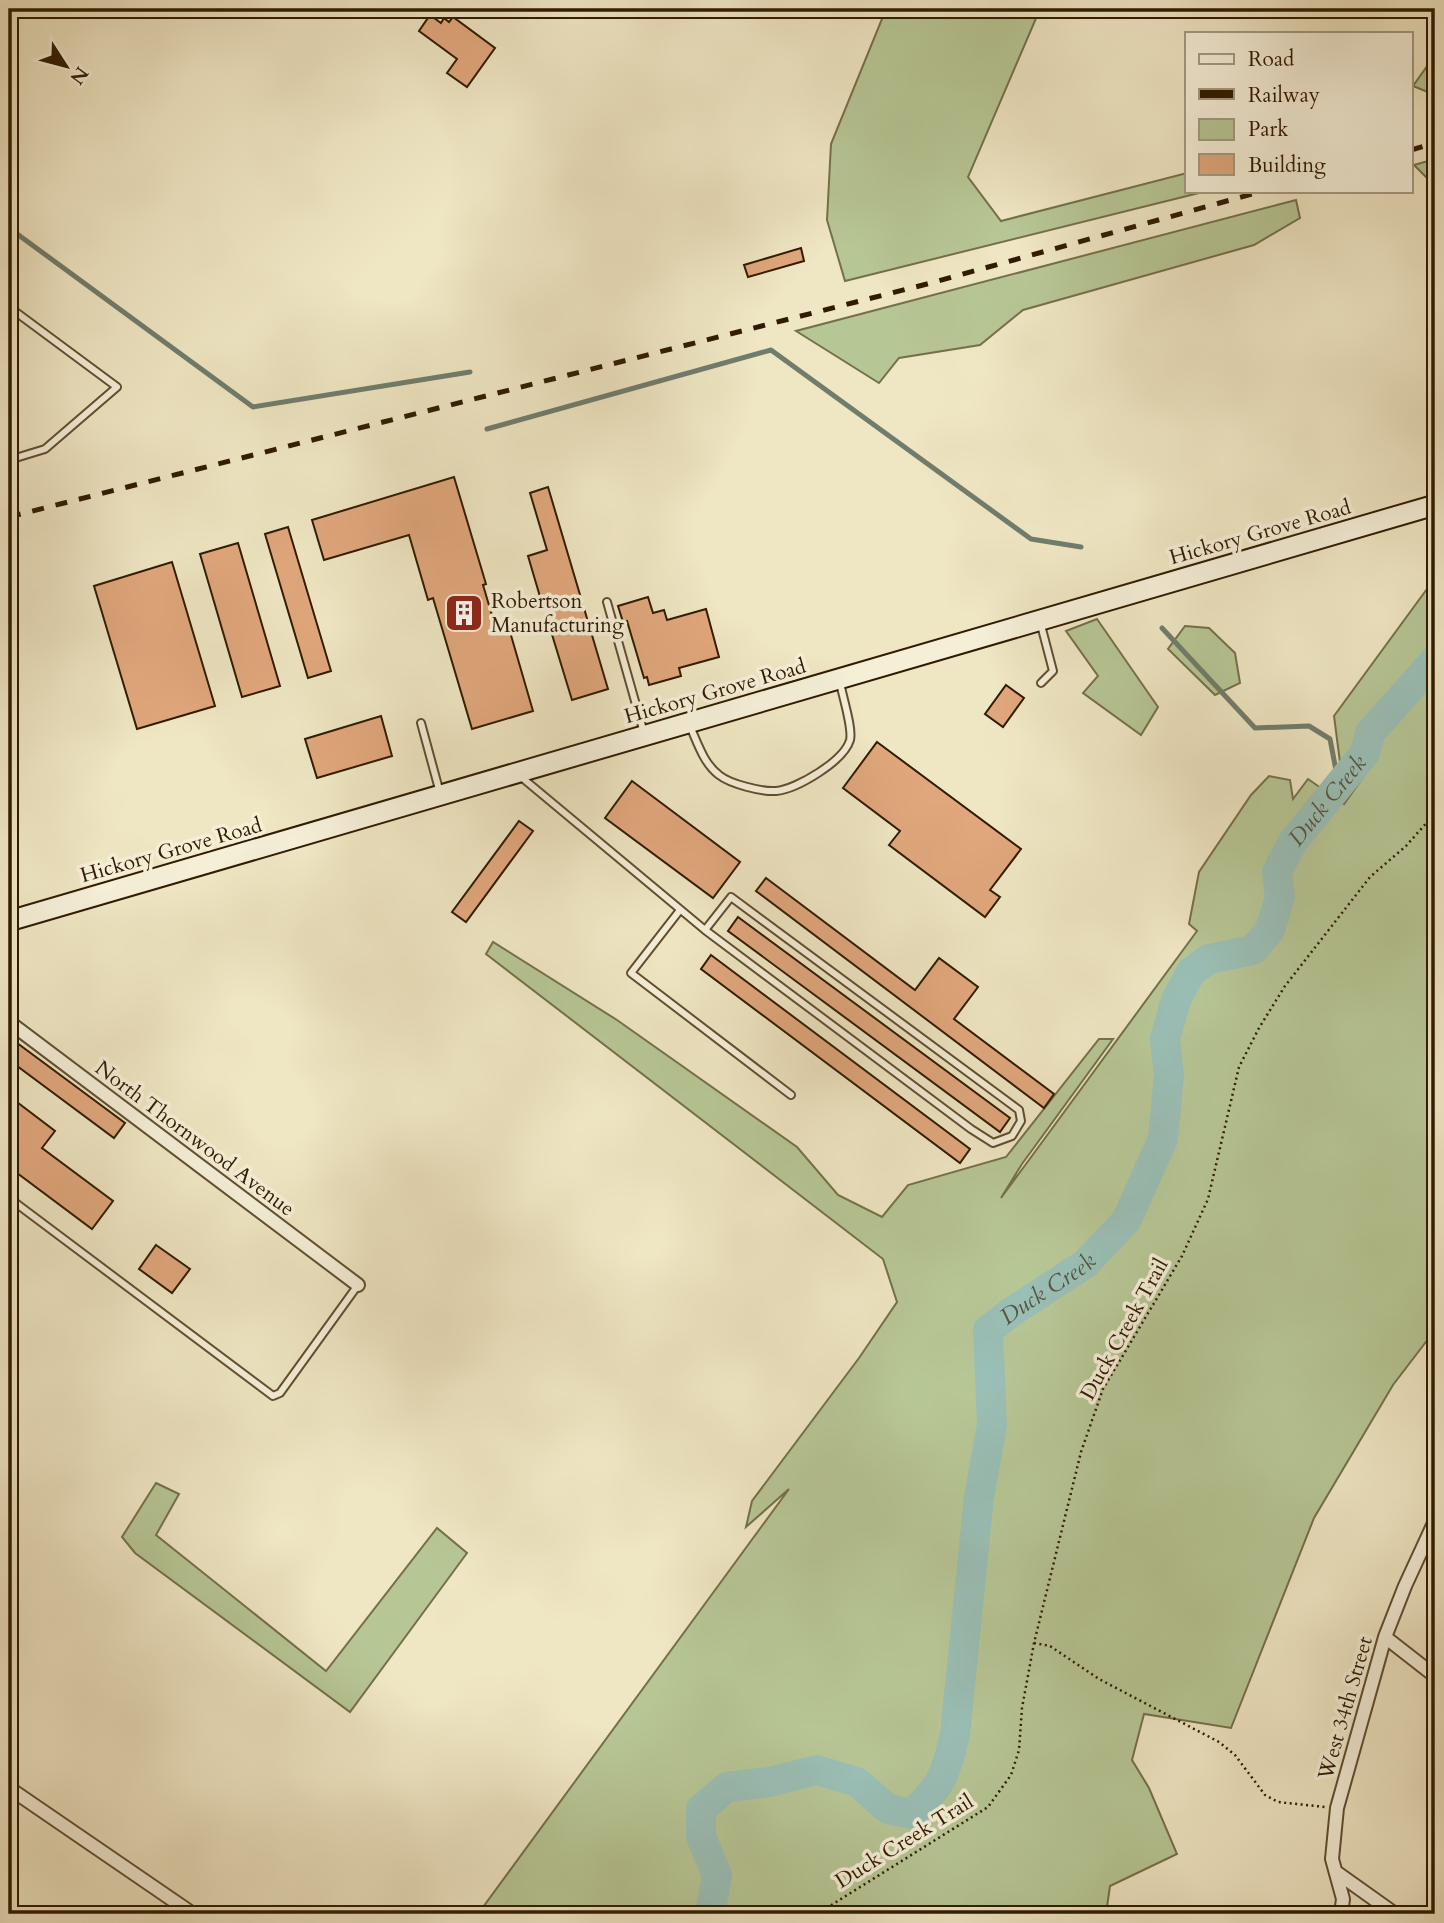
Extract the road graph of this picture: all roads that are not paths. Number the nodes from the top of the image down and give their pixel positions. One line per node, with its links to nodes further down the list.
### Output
1 (9, 307): 2 (lane)
2 (9, 460)
3 (1431, 506): 5 (main road, Hickory Grove Road)
4 (607, 602): 10 (lane)
5 (1040, 620): 6 (main road, Hickory Grove Road); 7 (lane)
6 (839, 678): 8 (main road, Hickory Grove Road); 8 (lane)
7 (1041, 683)
8 (688, 722): 10 (main road, Hickory Grove Road)
9 (421, 723): 12 (lane)
10 (645, 735): 11 (main road, Hickory Grove Road)
11 (516, 773): 12 (main road, Hickory Grove Road); 13 (lane)
12 (441, 795): 14 (main road, Hickory Grove Road)
13 (680, 910): 15 (lane); 17 (lane)
14 (9, 920)
15 (705, 930): 15 (lane)
16 (9, 1022): 19 (street, North Thornwood Avenue)
17 (791, 1095)
18 (9, 1198): 19 (lane)
19 (358, 1285)
20 (1435, 1521): 21 (street, West 34th Street)
21 (1385, 1637): 22 (street); 24 (street, West 34th Street)
22 (1435, 1676)
23 (9, 1788): 25 (street)
24 (1336, 1872): 26 (street, West 34th Street); 27 (street)
25 (193, 1914)
26 (1341, 1914)
27 (1395, 1914)

